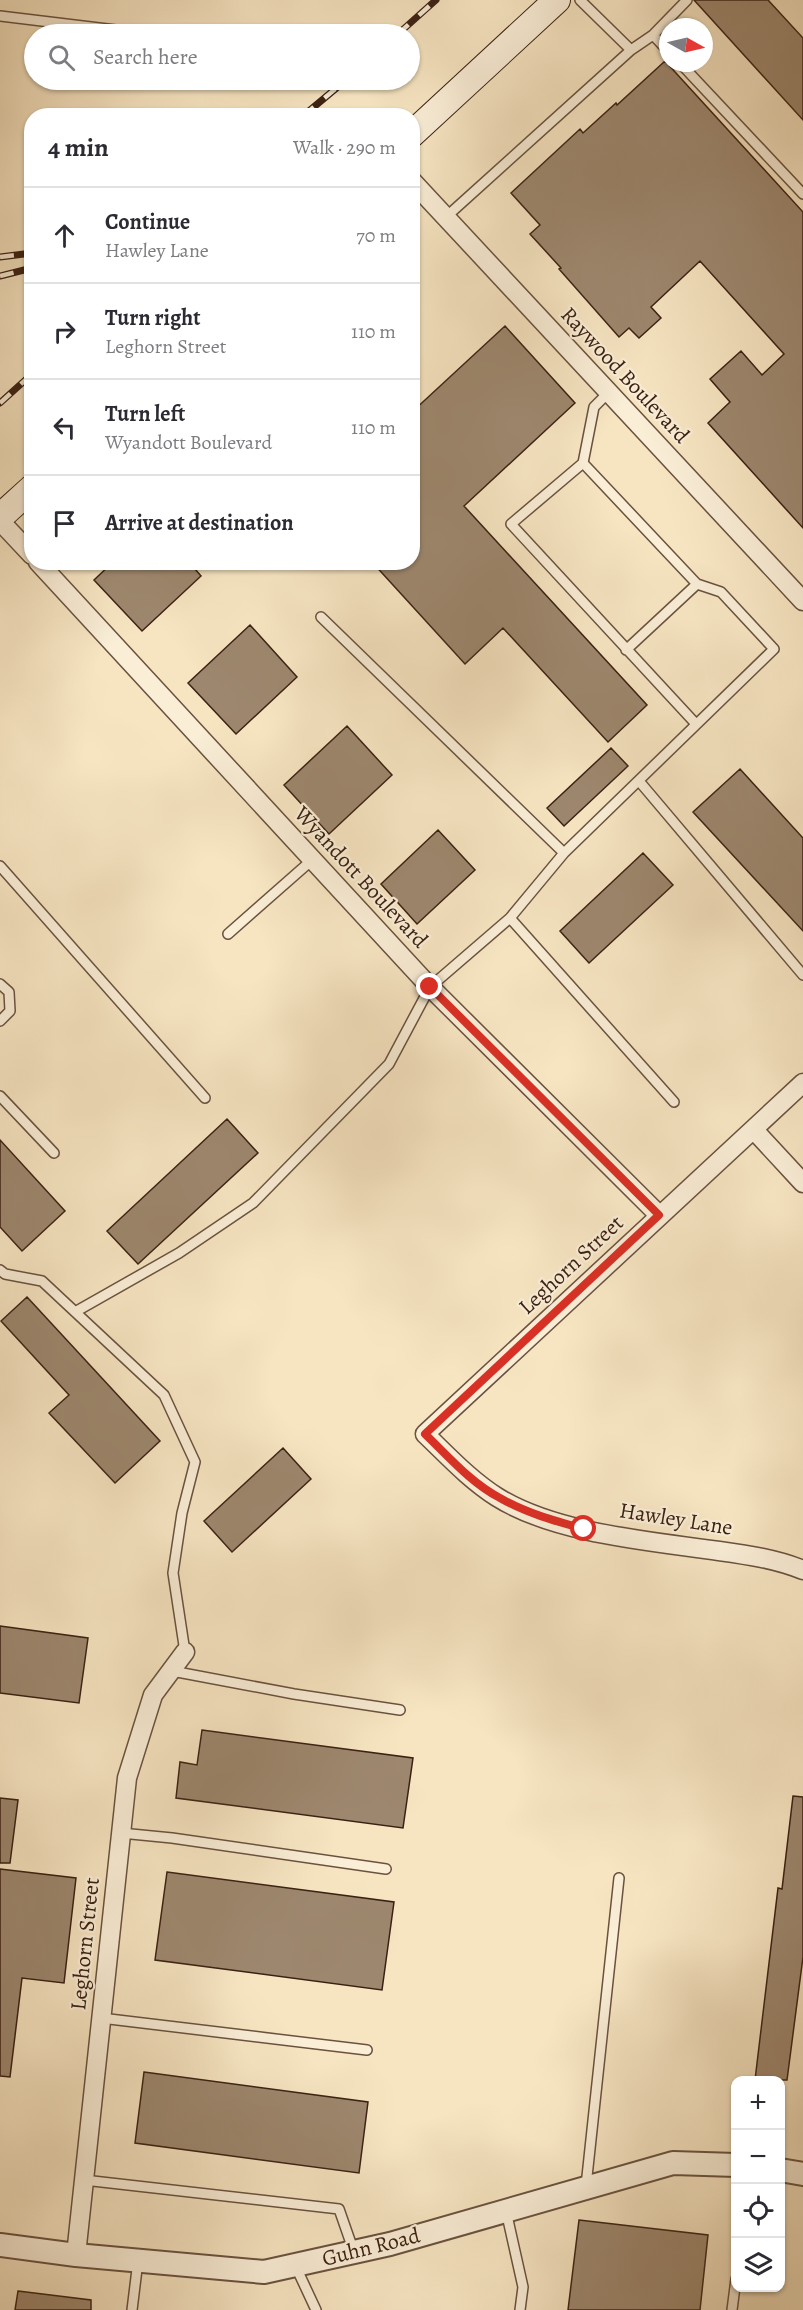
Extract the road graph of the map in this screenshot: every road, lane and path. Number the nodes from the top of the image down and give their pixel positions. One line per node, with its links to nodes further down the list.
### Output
1 (557, 0): 10 (main road)
2 (580, 0): 8 (lane)
3 (687, 0): 6 (lane)
4 (0, 16): 5 (lane)
5 (66, 24)
6 (653, 35): 7 (lane); 8 (lane)
7 (659, 41)
8 (631, 50): 13 (lane)
9 (688, 72): 12 (lane)
10 (420, 127)
11 (420, 189): 13 (street, Raywood Boulevard)
12 (803, 194)
13 (446, 217): 14 (street, Raywood Boulevard)
14 (609, 392): 15 (lane); 21 (street, Raywood Boulevard)
15 (583, 463): 20 (lane); 23 (lane)
16 (24, 496): 17 (main road)
17 (0, 519): 18 (street)
18 (24, 546)
19 (45, 570): 27 (street, Wyandott Boulevard)
20 (696, 584): 23 (lane); 24 (lane)
21 (803, 601)
22 (321, 617): 26 (lane)
23 (626, 650): 24 (lane)
24 (696, 724): 25 (lane)
25 (639, 782): 26 (lane); 31 (lane)
26 (564, 853): 29 (lane)
27 (312, 860): 30 (lane); 33 (street, Wyandott Boulevard)
28 (0, 866): 37 (lane)
29 (510, 918): 33 (lane); 38 (lane)
30 (228, 934)
31 (803, 975)
32 (0, 984): 34 (lane)
33 (430, 987): 42 (street, Wyandott Boulevard); 44 (lane)
34 (0, 1021)
35 (803, 1083): 39 (street, Leghorn Street)
36 (0, 1096): 40 (lane)
37 (205, 1098)
38 (674, 1102)
39 (754, 1130): 41 (street); 42 (street, Leghorn Street)
40 (54, 1153)
41 (803, 1183)
42 (659, 1215): 45 (street, Leghorn Street)
43 (0, 1270): 44 (lane)
44 (75, 1312): 47 (lane)
45 (425, 1434): 46 (street, Hawley Lane)
46 (803, 1570)
47 (185, 1652): 48 (street, Leghorn Street)
48 (172, 1671): 49 (lane); 50 (street, Leghorn Street)
49 (400, 1710)
50 (121, 1833): 51 (lane); 53 (street, Leghorn Street)
51 (386, 1869)
52 (619, 1878): 59 (lane)
53 (101, 2018): 54 (lane); 58 (street, Leghorn Street)
54 (367, 2050)
55 (731, 2165): 59 (street, Guhn Road)
56 (785, 2171): 57 (street)
57 (803, 2174)
58 (84, 2180): 62 (lane); 63 (street, Leghorn Street)
59 (586, 2188): 60 (street, Guhn Road)
60 (506, 2211): 62 (street, Guhn Road); 69 (lane)
61 (0, 2245): 63 (street, Guhn Road)
62 (354, 2252): 65 (street, Guhn Road)
63 (76, 2255): 64 (street, Guhn Road)
64 (138, 2261): 65 (street, Guhn Road); 67 (lane)
65 (295, 2265): 68 (lane)
66 (734, 2292): 70 (lane)
67 (132, 2310)
68 (316, 2310)
69 (520, 2310)
70 (732, 2310)

